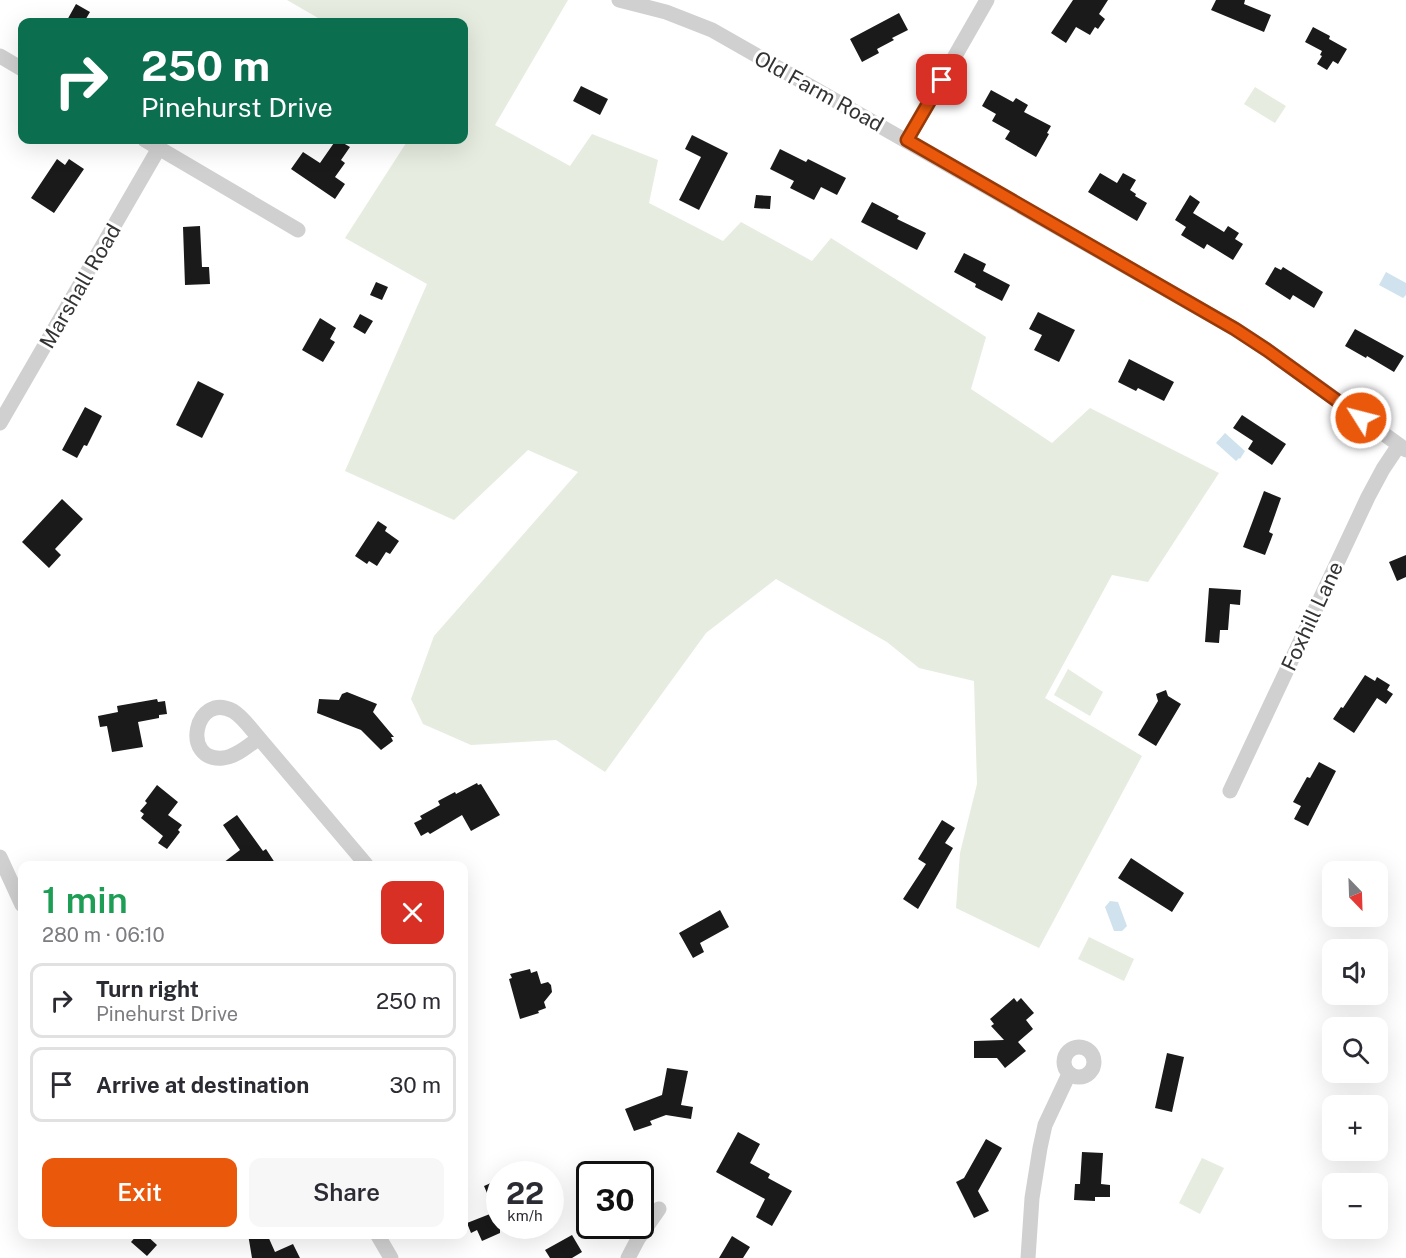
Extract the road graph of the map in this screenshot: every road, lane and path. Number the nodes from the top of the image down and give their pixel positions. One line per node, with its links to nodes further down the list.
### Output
1 (619, 0): 5 (street, Old Farm Road)
2 (987, 0): 5 (street)
3 (0, 56): 4 (street)
4 (18, 67)
5 (907, 140): 10 (street, Old Farm Road)
6 (152, 144): 7 (street)
7 (159, 148): 8 (street); 9 (street, Marshall Road)
8 (298, 230)
9 (0, 423)
10 (1403, 448): 12 (street, Foxhill Lane)
11 (259, 738): 11 (street); 14 (street)
12 (1230, 791)
13 (0, 857): 15 (street)
14 (363, 861)
15 (18, 896)
16 (1069, 1074): 21 (street)
17 (659, 1209): 20 (street)
18 (380, 1239): 19 (street)
19 (391, 1258)
20 (628, 1258)
21 (1028, 1258)

